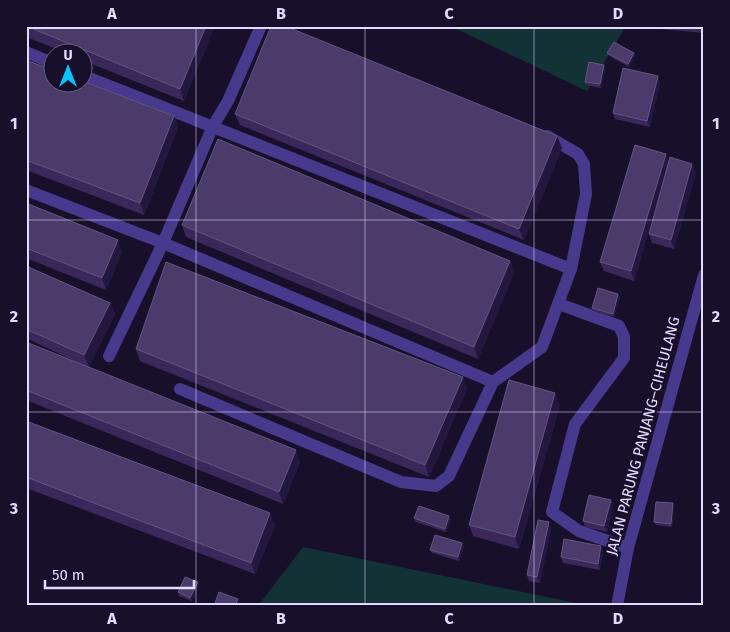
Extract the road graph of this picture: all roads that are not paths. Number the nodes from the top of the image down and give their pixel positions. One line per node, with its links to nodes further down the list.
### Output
1 (260, 26): 5 (street)
2 (26, 52): 3 (street)
3 (42, 58)
4 (92, 78): 5 (street)
5 (213, 126): 8 (street); 9 (street)
6 (532, 129): 9 (street)
7 (26, 190): 8 (street)
8 (162, 243): 12 (street); 13 (street)
9 (571, 269): 11 (street)
10 (704, 275): 15 (street, JALAN PARUNG PANJANG–CIHEULANG)
11 (559, 304): 13 (street); 15 (street)
12 (109, 356)
13 (493, 382): 14 (street)
14 (180, 389)
15 (628, 548): 16 (street, JALAN PARUNG PANJANG–CIHEULANG)
16 (617, 606)

